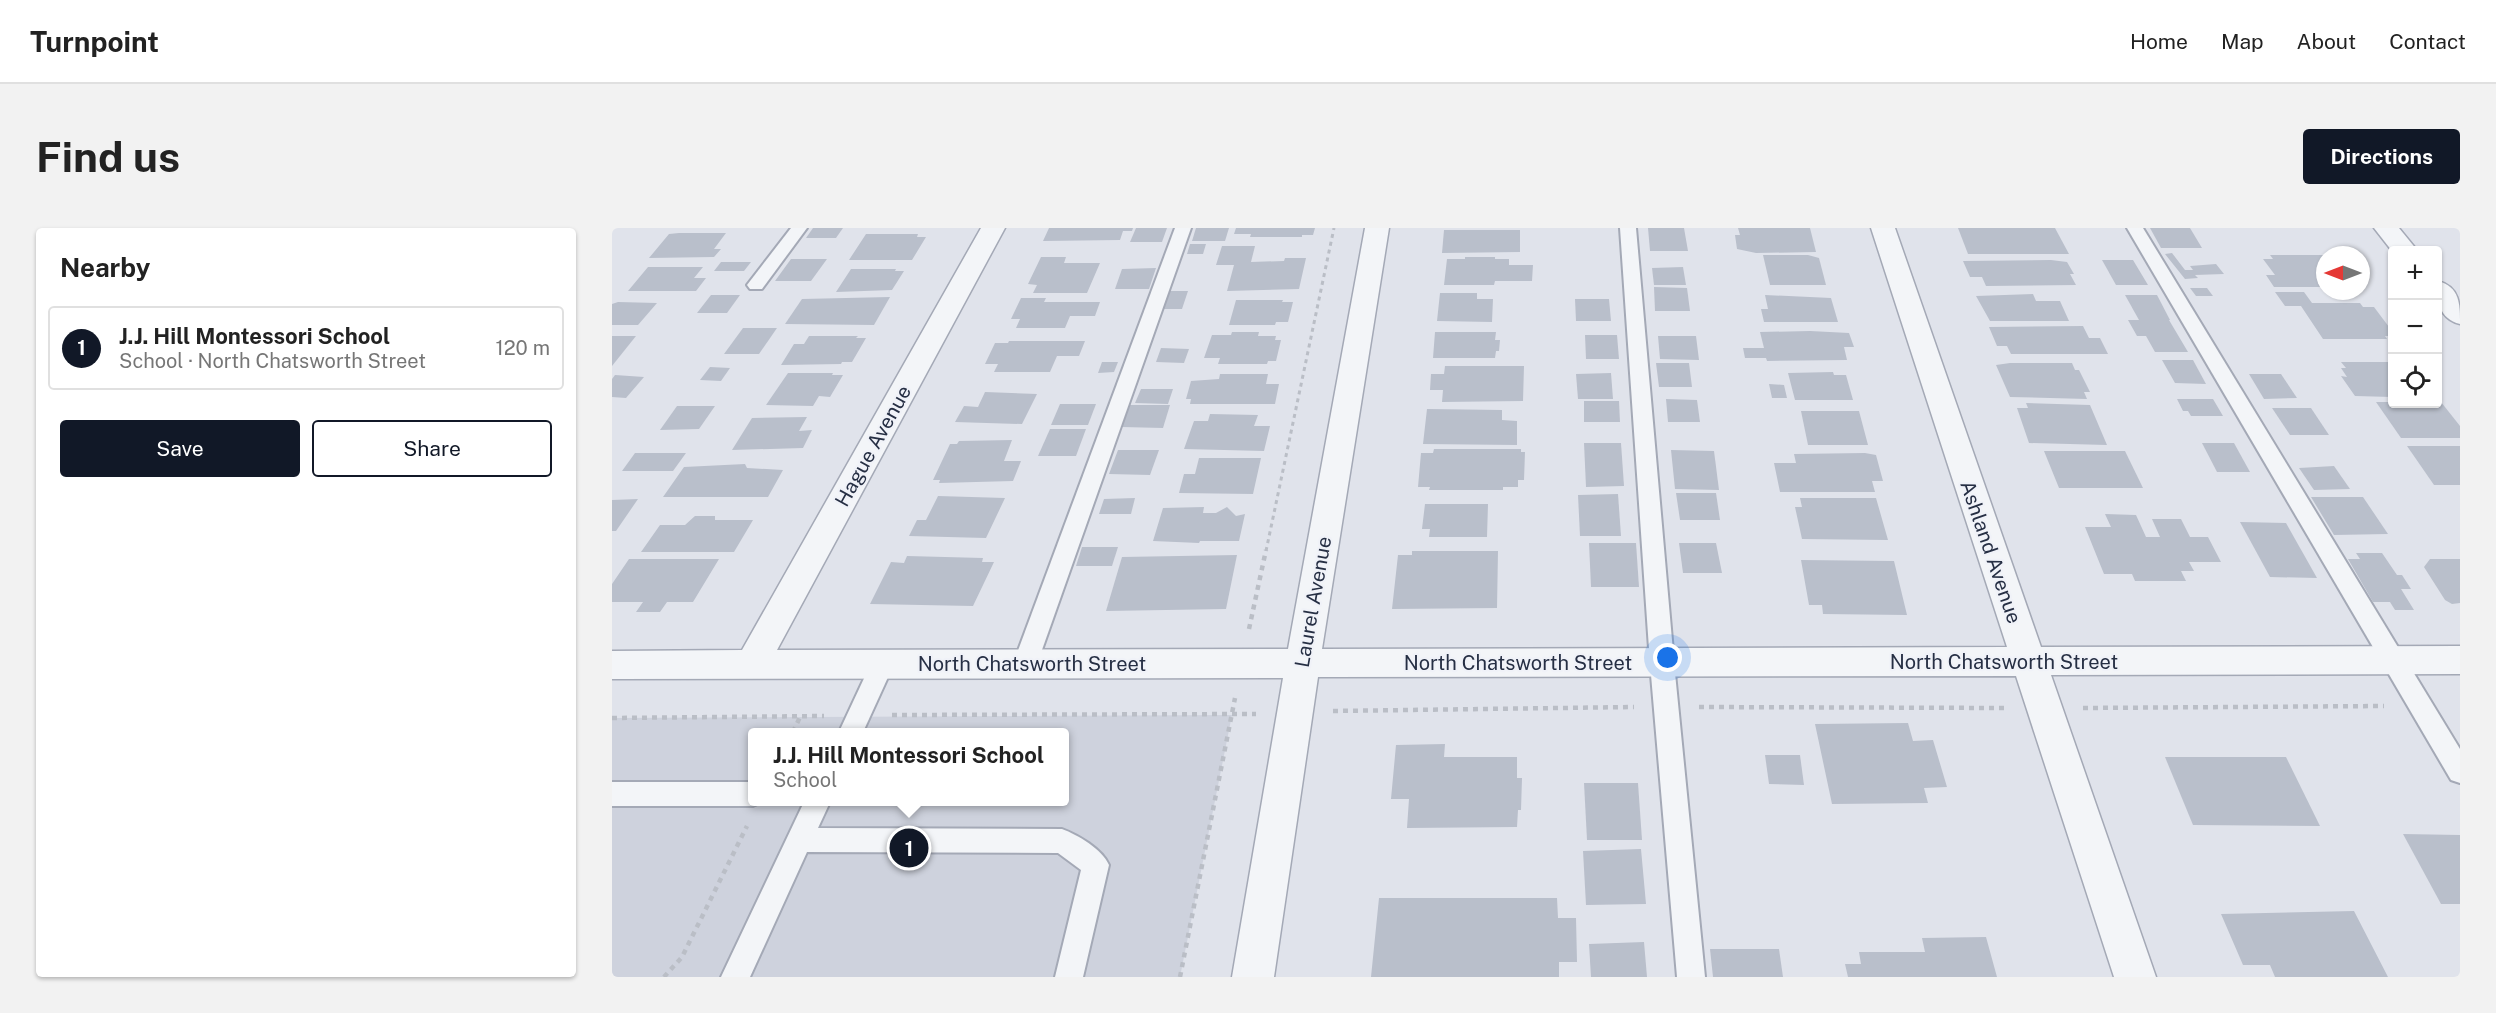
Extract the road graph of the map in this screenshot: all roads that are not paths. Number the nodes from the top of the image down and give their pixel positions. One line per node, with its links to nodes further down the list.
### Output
1 (799, 228): 10 (lane)
2 (993, 228): 17 (street, Hague Avenue)
3 (1182, 228): 19 (lane)
4 (1377, 228): 20 (street, Laurel Avenue)
5 (1628, 228): 16 (lane)
6 (1883, 228): 15 (street, Ashland Avenue)
7 (2135, 228): 14 (lane)
8 (2386, 228): 9 (street)
9 (2402, 246)
10 (756, 285)
11 (2442, 294): 12 (street)
12 (2460, 315)
13 (2460, 660): 14 (street, North Chatsworth Street)
14 (2393, 661): 15 (street, North Chatsworth Street); 23 (lane)
15 (2028, 662): 16 (street, North Chatsworth Street); 32 (street, Ashland Avenue)
16 (1662, 663): 20 (street, North Chatsworth Street); 31 (lane)
17 (752, 664): 18 (street, North Chatsworth Street); 21 (street, North Chatsworth Street)
18 (882, 664): 19 (street, North Chatsworth Street); 22 (lane)
19 (1025, 664): 20 (street, North Chatsworth Street)
20 (1303, 664): 30 (street, Laurel Avenue)
21 (612, 665)
22 (855, 724)
23 (2460, 772)
24 (612, 794): 25 (lane)
25 (748, 794)
26 (815, 806): 27 (lane)
27 (800, 840): 28 (lane); 29 (lane)
28 (735, 977)
29 (1069, 977)
30 (1253, 977)
31 (1691, 977)
32 (2135, 977)

